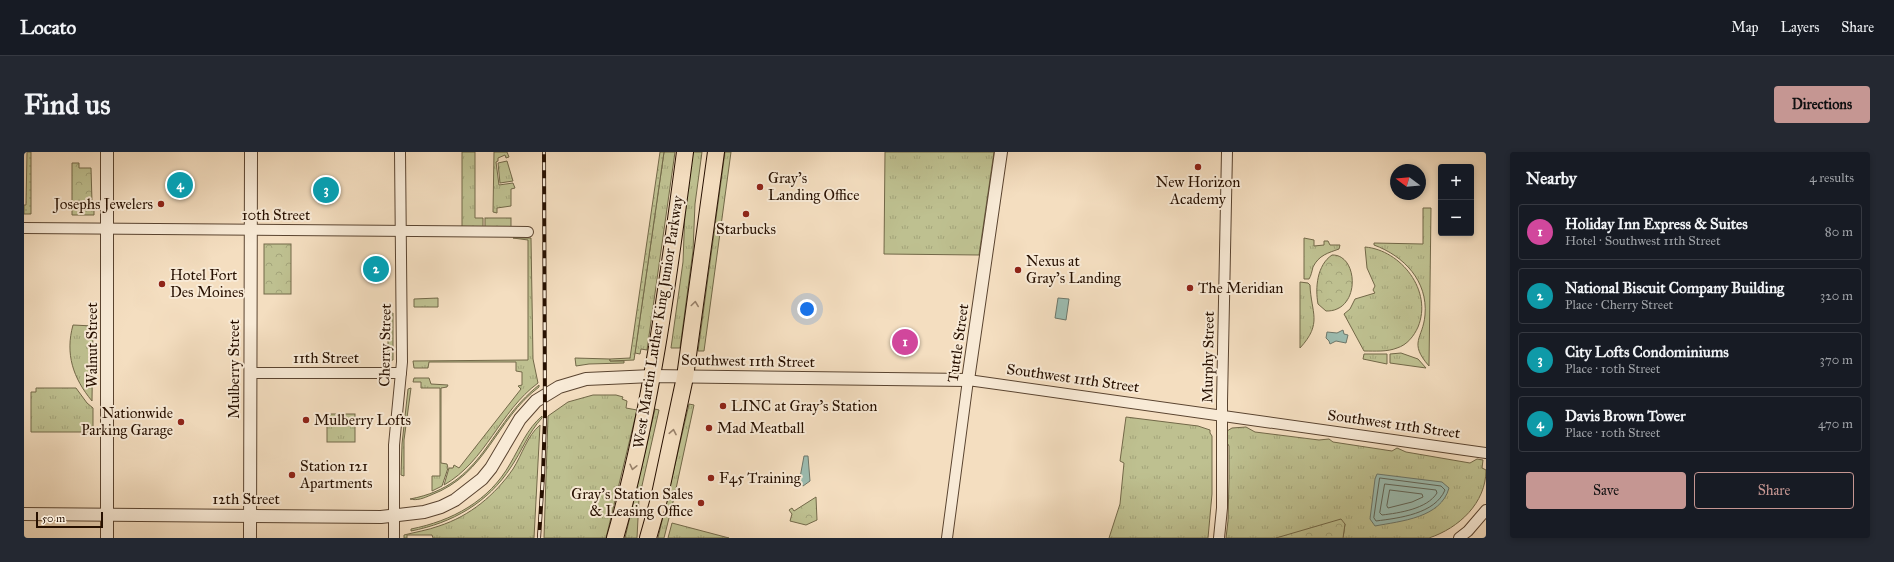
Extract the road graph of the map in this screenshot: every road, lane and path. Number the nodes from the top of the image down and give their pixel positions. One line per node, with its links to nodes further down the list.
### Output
1 (108, 152): 11 (street, Walnut Street)
2 (251, 152): 12 (street, Mulberry Street)
3 (400, 152): 13 (street, Cherry Street)
4 (685, 152): 17 (main road, West Martin Luther King Junior Parkway)
5 (706, 152): 9 (main road)
6 (716, 152): 9 (main road, West Martin Luther King Junior Parkway)
7 (1001, 152): 19 (street, Tuttle Street)
8 (1227, 152): 20 (street, Murphy Street)
9 (706, 227): 18 (main road, West Martin Luther King Junior Parkway, one-way to 9)
10 (24, 228): 11 (street, 10th Street)
11 (107, 229): 12 (street, 10th Street); 24 (street, Walnut Street)
12 (251, 230): 13 (street, 10th Street); 15 (street, Mulberry Street)
13 (400, 231): 14 (street, 10th Street); 16 (street, Cherry Street)
14 (528, 232)
15 (250, 373): 16 (street, 11th Street); 25 (street, Mulberry Street)
16 (401, 373): 26 (street, Cherry Street)
17 (652, 376): 18 (street, Southwest 11th Street); 26 (street, 12th Street); 30 (main road, West Martin Luther King Junior Parkway, one-way to 30)
18 (685, 377): 19 (street, Southwest 11th Street); 31 (main road, West Martin Luther King Junior Parkway, one-way to 18)
19 (968, 380): 20 (street, Southwest 11th Street); 32 (street, Tuttle Street)
20 (1222, 416): 21 (street, Southwest 11th Street); 33 (street, Murphy Street)
21 (1486, 452)
22 (1486, 510): 34 (street)
23 (24, 514): 24 (street, 12th Street)
24 (107, 515): 25 (street, 12th Street); 27 (street, Walnut Street)
25 (250, 515): 26 (street, 12th Street); 28 (street, Mulberry Street)
26 (394, 516): 29 (street, Cherry Street)
27 (107, 538)
28 (250, 538)
29 (394, 538)
30 (615, 538)
31 (648, 538)
32 (947, 538)
33 (1219, 538)
34 (1459, 538)

